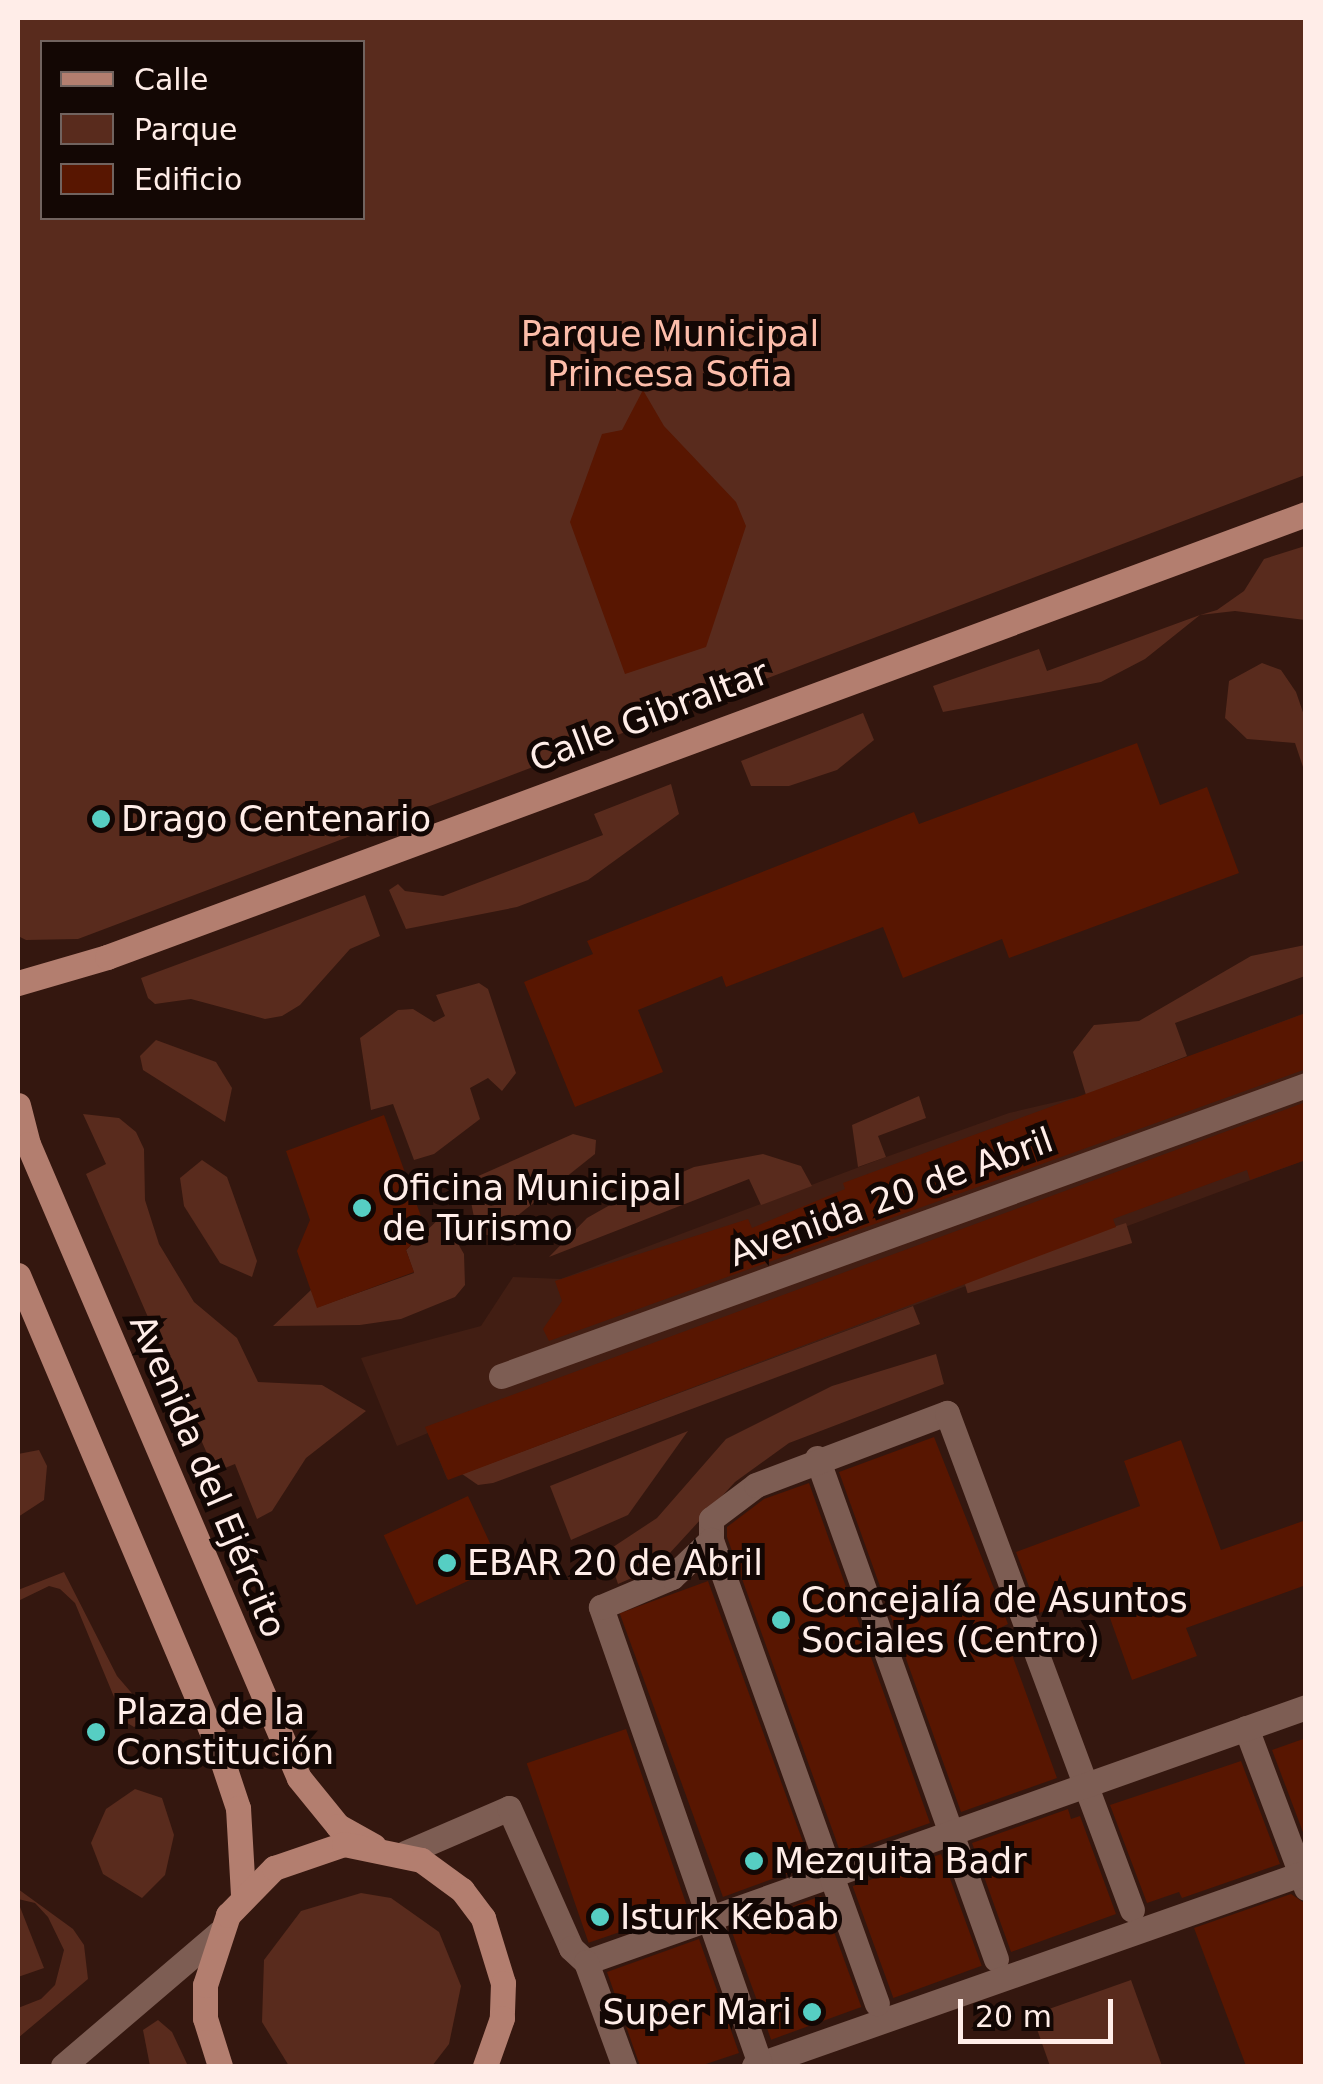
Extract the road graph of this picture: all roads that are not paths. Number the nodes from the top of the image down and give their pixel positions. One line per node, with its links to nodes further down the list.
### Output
1 (1306, 514): 2 (main road, Calle Gibraltar)
2 (18, 983)
3 (1306, 1085): 6 (street, Avenida 20 de Abril)
4 (18, 1105): 13 (main road, Avenida del Ejército)
5 (18, 1275): 17 (main road)
6 (501, 1376)
7 (817, 1458): 8 (street); 11 (street); 12 (street)
8 (711, 1540): 15 (street); 19 (street)
9 (1306, 1707): 10 (street)
10 (1246, 1728): 11 (street); 16 (street)
11 (1088, 1785): 12 (street); 18 (street)
12 (952, 1833): 15 (street); 21 (street)
13 (374, 1846): 14 (main road); 17 (main road)
14 (405, 1854): 22 (street); 26 (main road)
15 (832, 1876): 19 (street); 23 (street)
16 (1304, 1878): 28 (street)
17 (243, 1896): 20 (main road)
18 (1132, 1910)
19 (710, 1920): 22 (street); 28 (street)
20 (220, 1932): 24 (street); 25 (main road)
21 (996, 1959)
22 (586, 1962): 27 (street)
23 (877, 2003)
24 (63, 2066)
25 (220, 2066)
26 (485, 2066)
27 (624, 2066)
28 (757, 2066)

